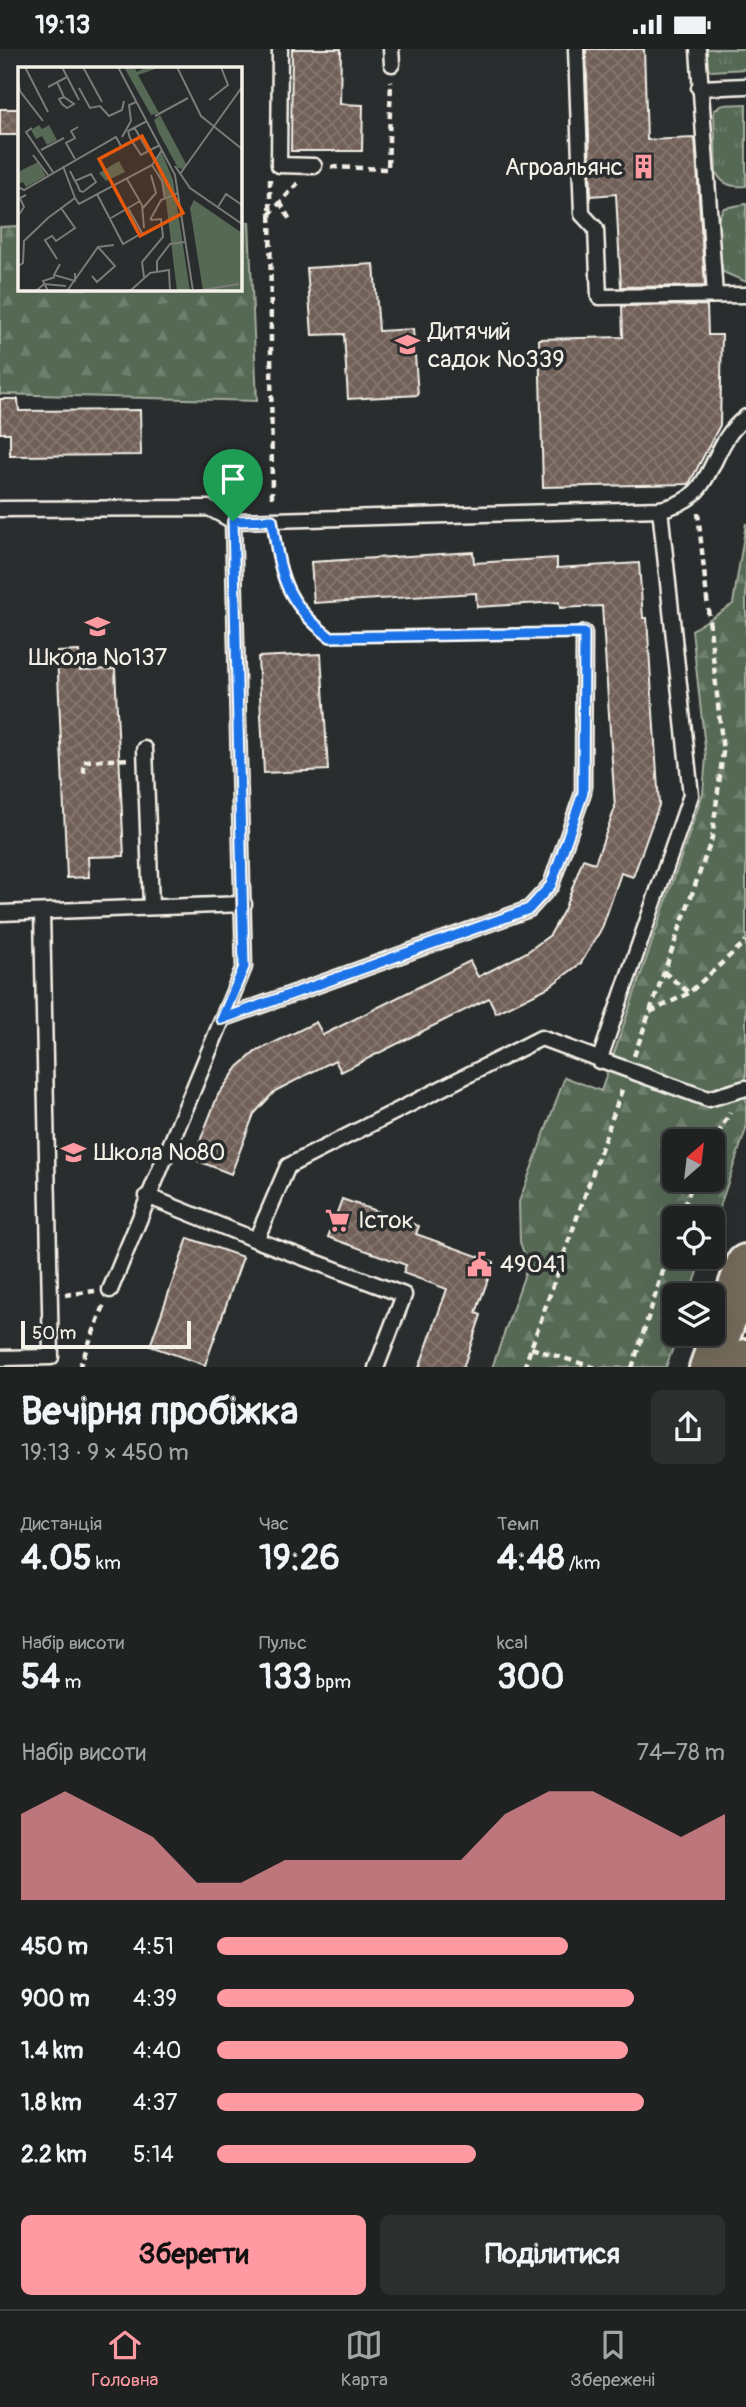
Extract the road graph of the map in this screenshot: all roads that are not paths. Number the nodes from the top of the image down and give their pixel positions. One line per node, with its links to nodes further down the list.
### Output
1 (280, 49): 6 (lane)
2 (576, 49): 7 (lane)
3 (698, 49): 5 (lane)
4 (746, 86): 5 (lane)
5 (699, 87): 7 (lane)
6 (314, 166)
7 (715, 295): 8 (lane)
8 (746, 295)
9 (746, 417): 11 (lane)
10 (0, 509): 12 (lane)
11 (660, 509): 12 (lane); 20 (lane)
12 (233, 521): 15 (lane)
13 (584, 633): 19 (lane)
14 (145, 754): 16 (lane)
15 (244, 904): 16 (lane); 19 (lane)
16 (151, 906): 17 (lane)
17 (42, 912): 18 (lane); 26 (lane)
18 (0, 913)
19 (222, 1019): 22 (lane)
20 (599, 1061): 21 (lane); 23 (lane)
21 (742, 1089)
22 (148, 1196): 23 (lane); 25 (lane)
23 (256, 1240): 28 (lane)
24 (746, 1264): 29 (main road)
25 (110, 1290)
26 (0, 1358)
27 (746, 1359): 30 (main road)
28 (376, 1367)
29 (709, 1367)
30 (743, 1367)

